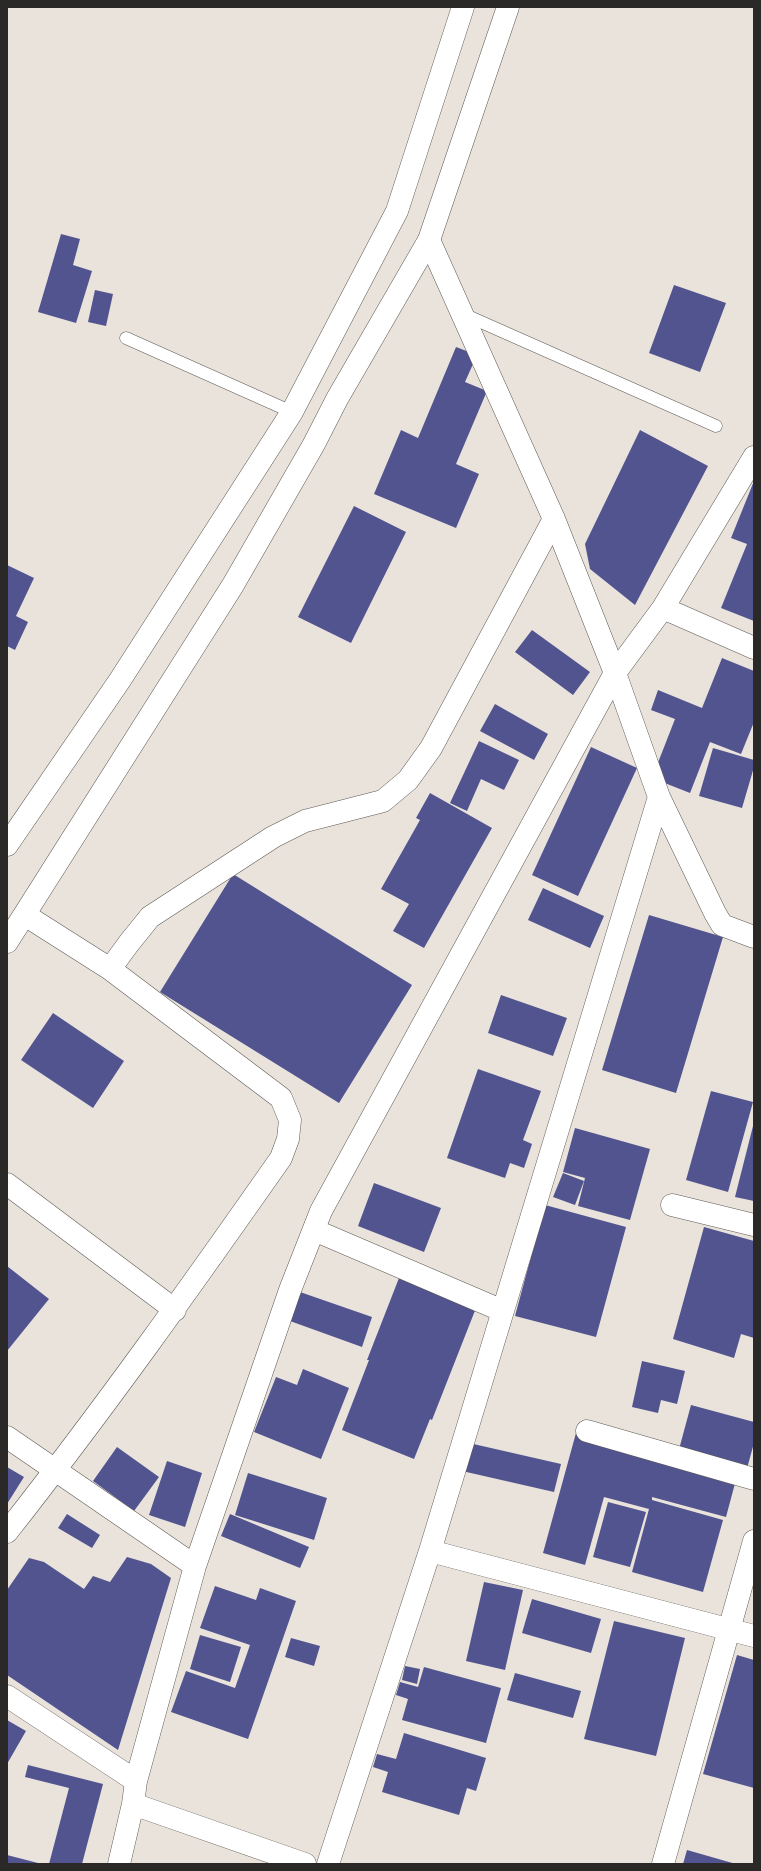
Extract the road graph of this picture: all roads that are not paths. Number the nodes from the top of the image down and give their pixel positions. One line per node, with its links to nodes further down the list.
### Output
1 (464, 7): 6 (street)
2 (508, 7): 3 (street)
3 (429, 240): 4 (street); 15 (street)
4 (462, 314): 7 (lane); 9 (street)
5 (126, 338): 6 (lane)
6 (292, 412): 14 (street)
7 (716, 426)
8 (754, 457): 10 (street)
9 (554, 519): 12 (street); 18 (street)
10 (663, 608): 11 (street); 12 (street)
11 (754, 648)
12 (615, 673): 13 (street); 22 (street)
13 (659, 797): 16 (street); 24 (street)
14 (7, 845)
15 (25, 915): 17 (street); 18 (street)
16 (754, 937)
17 (7, 942)
18 (110, 969): 23 (street)
19 (7, 1184): 23 (street)
20 (672, 1205): 21 (street)
21 (754, 1226)
22 (314, 1230): 24 (street); 32 (street)
23 (175, 1310): 27 (street)
24 (503, 1311): 31 (street)
25 (587, 1432): 28 (street)
26 (7, 1437): 27 (street)
27 (56, 1470): 29 (street); 32 (street)
28 (754, 1479)
29 (7, 1532)
30 (754, 1541): 33 (street)
31 (430, 1551): 33 (street); 40 (street)
32 (195, 1566): 36 (street)
33 (729, 1629): 34 (street); 41 (street)
34 (754, 1636)
35 (7, 1696): 36 (street)
36 (136, 1781): 37 (street)
37 (133, 1804): 38 (street); 39 (street)
38 (119, 1864)
39 (305, 1864)
40 (328, 1864)
41 (663, 1864)

